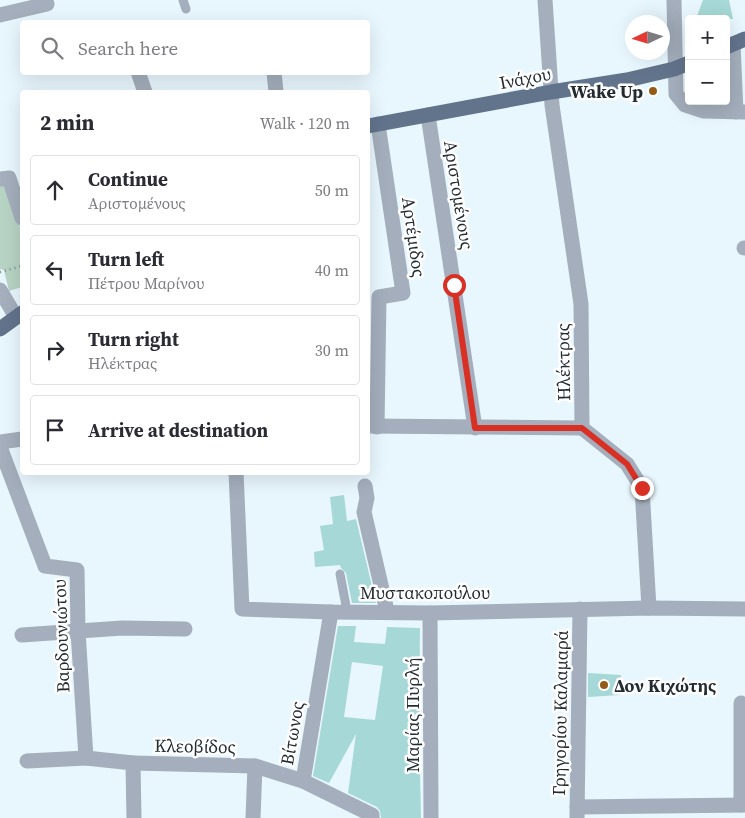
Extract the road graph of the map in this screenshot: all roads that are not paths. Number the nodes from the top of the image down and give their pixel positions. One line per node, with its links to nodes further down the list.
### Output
1 (545, 0): 12 (street, Ηλέκτρας)
2 (674, 0): 7 (street)
3 (47, 4): 4 (street)
4 (0, 15)
5 (735, 43): 13 (street)
6 (685, 65): 7 (main road, Ινάχου)
7 (674, 69): 12 (main road, Ινάχου); 13 (street)
8 (139, 75): 10 (street)
9 (274, 75): 11 (street)
10 (144, 90)
11 (276, 90)
12 (550, 92): 14 (main road, Ινάχου); 23 (street, Ηλέκτρας)
13 (741, 112)
14 (428, 115): 15 (main road, Ινάχου); 22 (street, Αριστομένους)
15 (373, 125): 21 (street, Αρτέμιδος)
16 (0, 179): 17 (street)
17 (20, 211)
18 (0, 290): 19 (street)
19 (20, 315): 20 (main road)
20 (0, 328)
21 (372, 426): 22 (street)
22 (475, 428): 23 (street)
23 (582, 428): 30 (street)
24 (20, 439): 25 (street)
25 (0, 442)
26 (0, 447): 38 (street, Βαρδουνιώτου)
27 (236, 475): 34 (street, Μυστακοπούλου)
28 (365, 486): 35 (street)
29 (340, 574): 33 (lane)
30 (649, 608): 31 (street, Μυστακοπούλου); 32 (street, Μυστακοπούλου)
31 (580, 609): 36 (street, Μυστακοπούλου); 48 (street, Γρηγορίου Καλαμαρά)
32 (745, 609)
33 (347, 611): 34 (street, Μυστακοπούλου); 35 (street, Μυστακοπούλου)
34 (331, 612): 45 (street, Βίτωνος)
35 (387, 612): 36 (street, Μυστακοπούλου)
36 (430, 613): 52 (street, Μαρίας Πυρλή)
37 (185, 629): 38 (street)
38 (78, 631): 39 (street); 41 (street, Βαρδουνιώτου)
39 (22, 635)
40 (741, 703): 46 (street)
41 (86, 758): 42 (street); 43 (street)
42 (27, 761)
43 (133, 763): 44 (street, Κλεοβίδος); 49 (street)
44 (255, 766): 45 (street, Κλεοβίδος); 50 (street, Κλεοβίδος)
45 (303, 781): 51 (street, Βίτωνος)
46 (743, 805): 47 (street)
47 (657, 812): 48 (street)
48 (577, 813)
49 (134, 818)
50 (253, 818)
51 (372, 818)
52 (431, 818)

